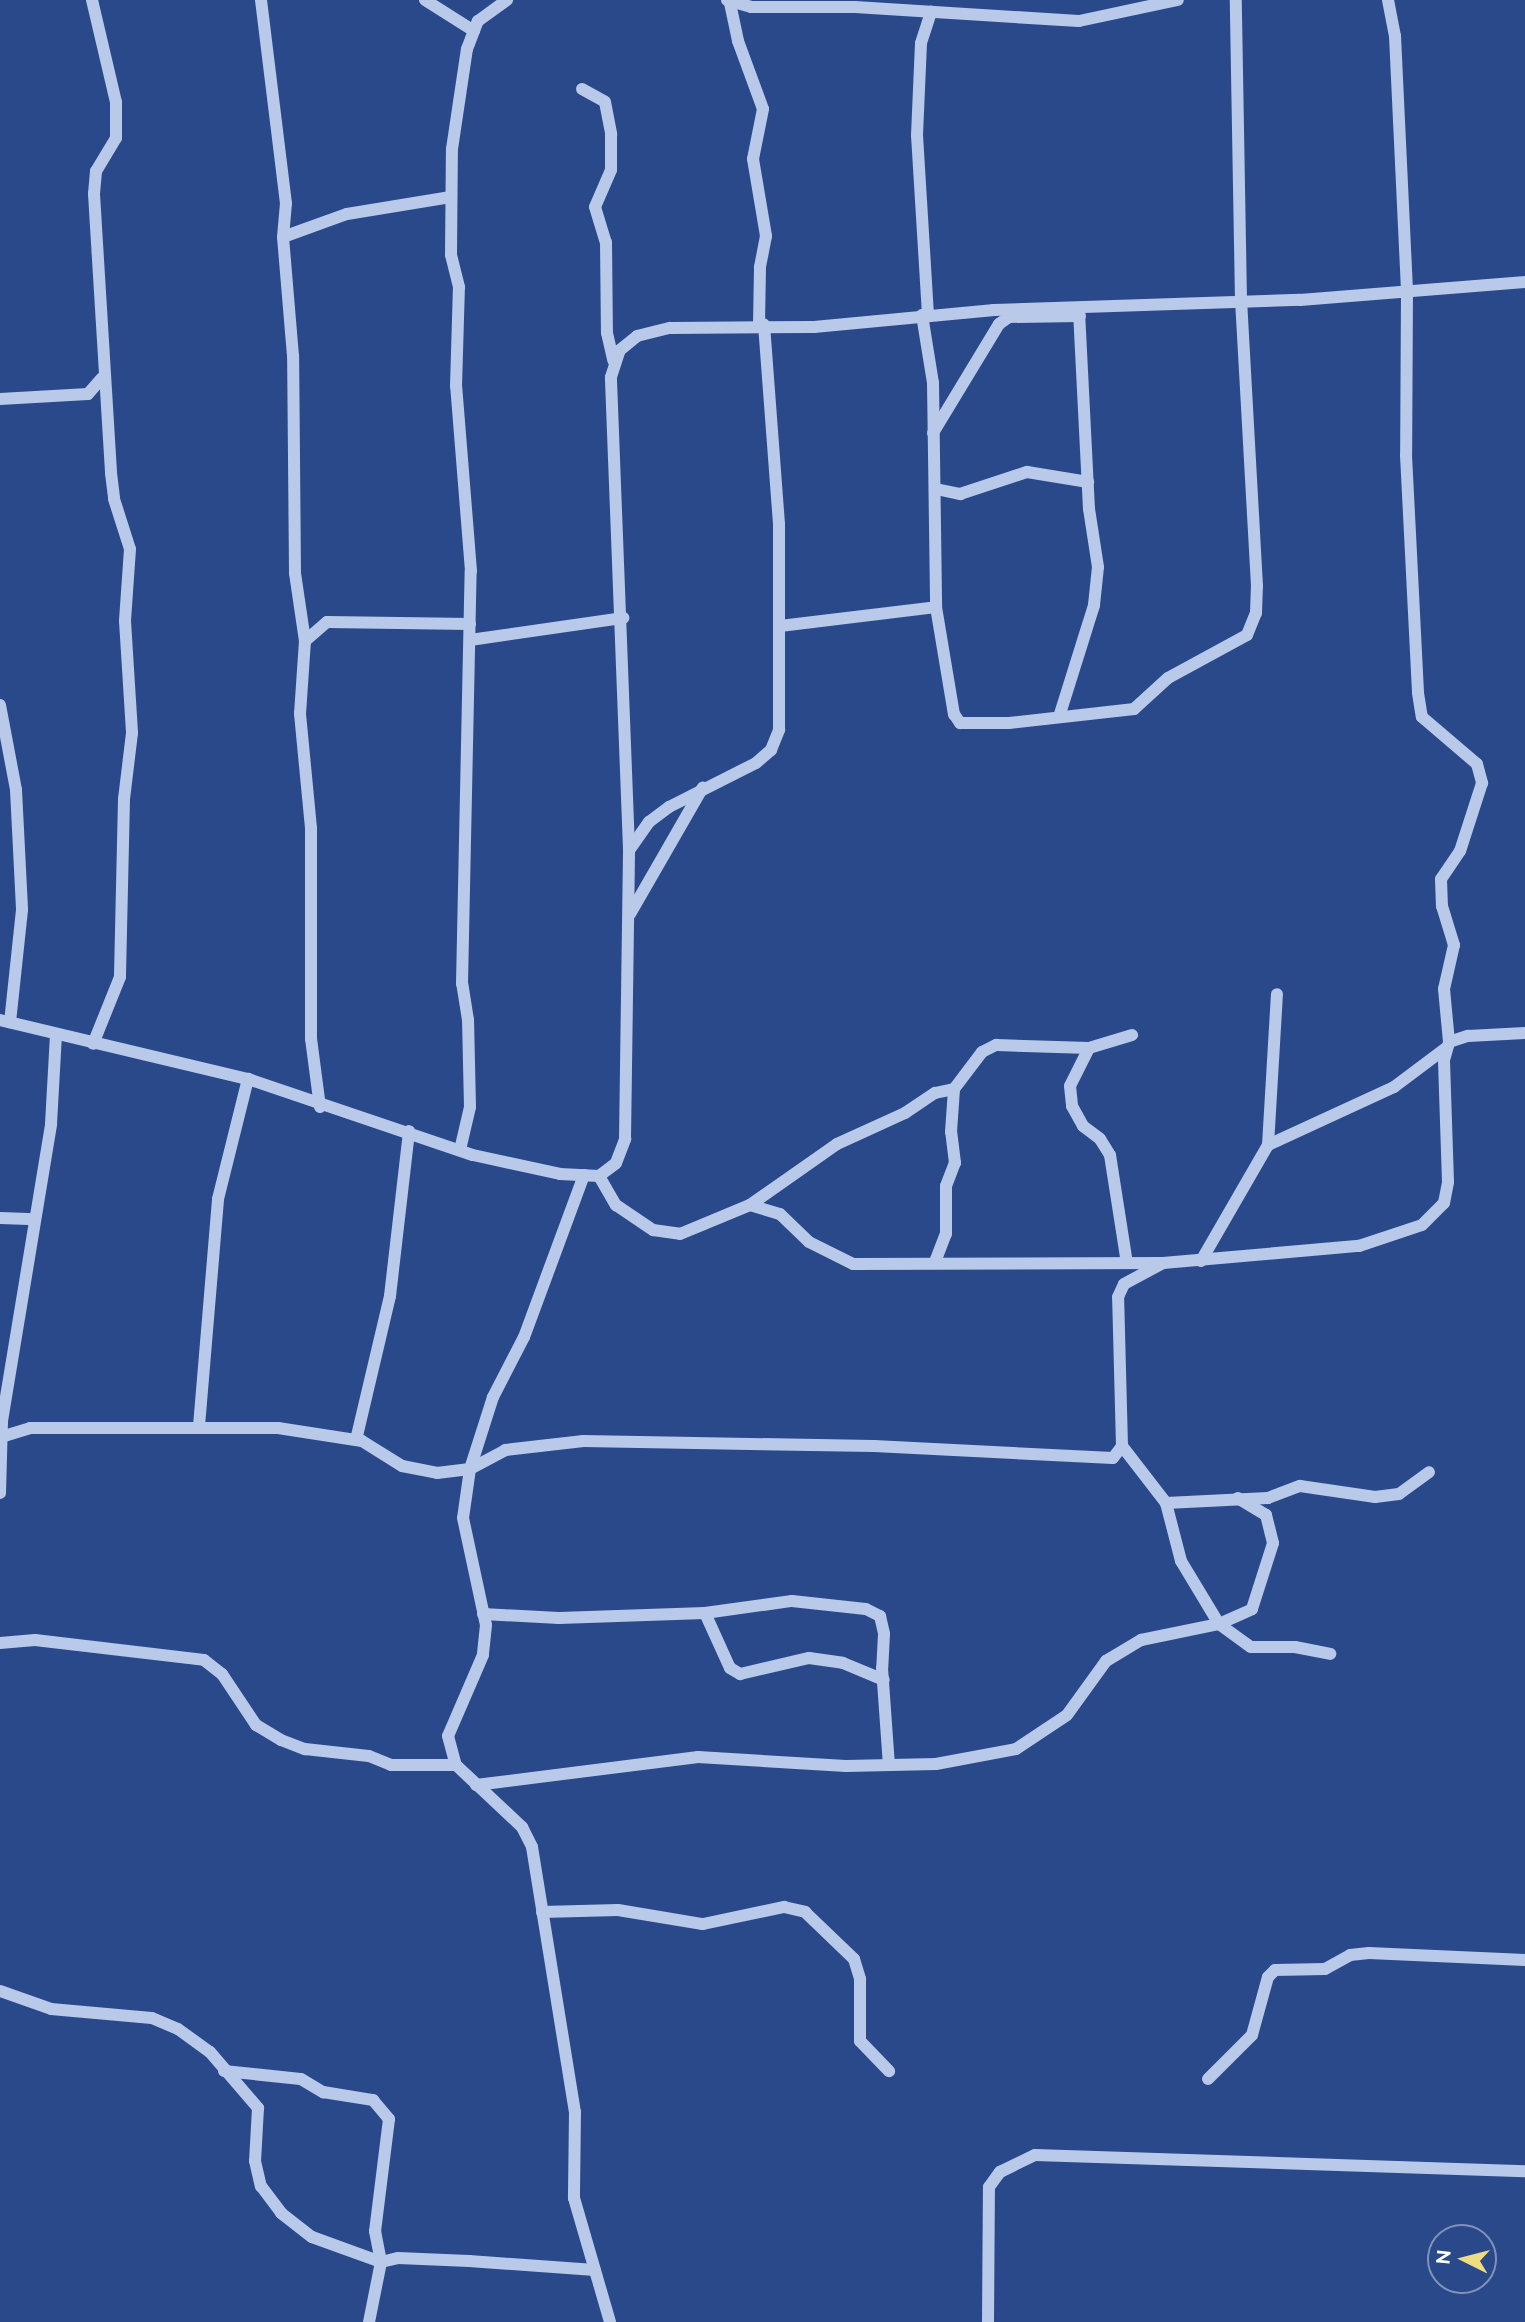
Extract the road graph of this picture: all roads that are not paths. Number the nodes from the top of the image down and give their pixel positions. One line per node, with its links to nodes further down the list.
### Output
1 (92, 0): 24 (street)
2 (261, 0): 16 (street)
3 (425, 0): 13 (street)
4 (508, 0): 13 (street)
5 (998, 0): 12 (street)
6 (1178, 0): 12 (street)
7 (1236, 0): 19 (street)
8 (1388, 0): 18 (street)
9 (729, 1): 10 (street); 22 (street)
10 (853, 3): 11 (street)
11 (931, 12): 12 (street); 21 (street)
12 (998, 15)
13 (474, 31): 15 (street)
14 (582, 89): 23 (street)
15 (451, 197): 16 (street); 31 (street)
16 (283, 237): 34 (street)
17 (1525, 282): 18 (street)
18 (1407, 290): 19 (street); 46 (street)
19 (1241, 301): 20 (street); 36 (street)
20 (1079, 313): 21 (street); 26 (street); 27 (street)
21 (925, 315): 22 (street); 26 (street)
22 (762, 325): 23 (street); 32 (street)
23 (613, 360): 30 (street)
24 (102, 378): 25 (street); 45 (street)
25 (0, 398)
26 (933, 433): 28 (street)
27 (1088, 482): 28 (street); 36 (street)
28 (936, 489): 29 (street)
29 (936, 607): 32 (street); 36 (street)
30 (624, 618): 33 (street); 38 (street)
31 (470, 624): 33 (street); 34 (street)
32 (779, 626): 37 (street)
33 (470, 640): 53 (street)
34 (304, 641): 50 (street)
35 (0, 705): 41 (street)
36 (1059, 717)
37 (704, 785): 38 (street); 39 (street)
38 (629, 849): 39 (street)
39 (628, 918): 55 (street)
40 (1277, 994): 52 (street)
41 (5, 1021): 43 (street)
42 (1525, 1033): 46 (street)
43 (56, 1035): 45 (street); 58 (street)
44 (1132, 1035): 47 (street)
45 (93, 1044): 48 (street)
46 (1448, 1045): 52 (street); 59 (street)
47 (1089, 1048): 49 (street); 61 (street)
48 (248, 1079): 50 (street); 64 (street)
49 (954, 1089): 56 (street); 60 (street)
50 (320, 1107): 51 (street)
51 (409, 1131): 53 (street); 66 (street)
52 (1268, 1145): 59 (street)
53 (460, 1150): 54 (street)
54 (584, 1175): 55 (street); 68 (street)
55 (599, 1176): 56 (street)
56 (750, 1205): 60 (street)
57 (0, 1218): 58 (street)
58 (35, 1219): 63 (street)
59 (1201, 1261): 62 (street)
60 (935, 1262): 61 (street)
61 (1127, 1263): 62 (street)
62 (1163, 1263): 67 (street)
63 (1, 1421): 65 (street)
64 (199, 1426): 65 (street); 66 (street)
65 (1, 1437): 70 (street)
66 (356, 1440): 68 (street)
67 (1122, 1446): 68 (street); 72 (street)
68 (470, 1469): 74 (street)
69 (1429, 1472): 71 (street)
70 (0, 1493)
71 (1238, 1498): 72 (street); 75 (street)
72 (1166, 1503): 75 (street)
73 (705, 1612): 74 (street); 78 (street); 78 (street)
74 (484, 1614): 79 (street)
75 (1219, 1624): 77 (street); 80 (street)
76 (0, 1643): 79 (street)
77 (1330, 1654)
78 (884, 1680): 80 (street)
79 (456, 1765): 81 (street)
80 (890, 1765): 81 (street)
81 (476, 1785): 82 (street)
82 (542, 1912): 86 (street); 90 (street)
83 (1525, 1960): 87 (street)
84 (0, 1991): 85 (street)
85 (224, 2071): 89 (street); 89 (street)
86 (889, 2071)
87 (1208, 2079)
88 (1525, 2171): 93 (street)
89 (381, 2262): 90 (street); 91 (street)
90 (595, 2270): 92 (street)
91 (369, 2322)
92 (610, 2322)
93 (988, 2322)

